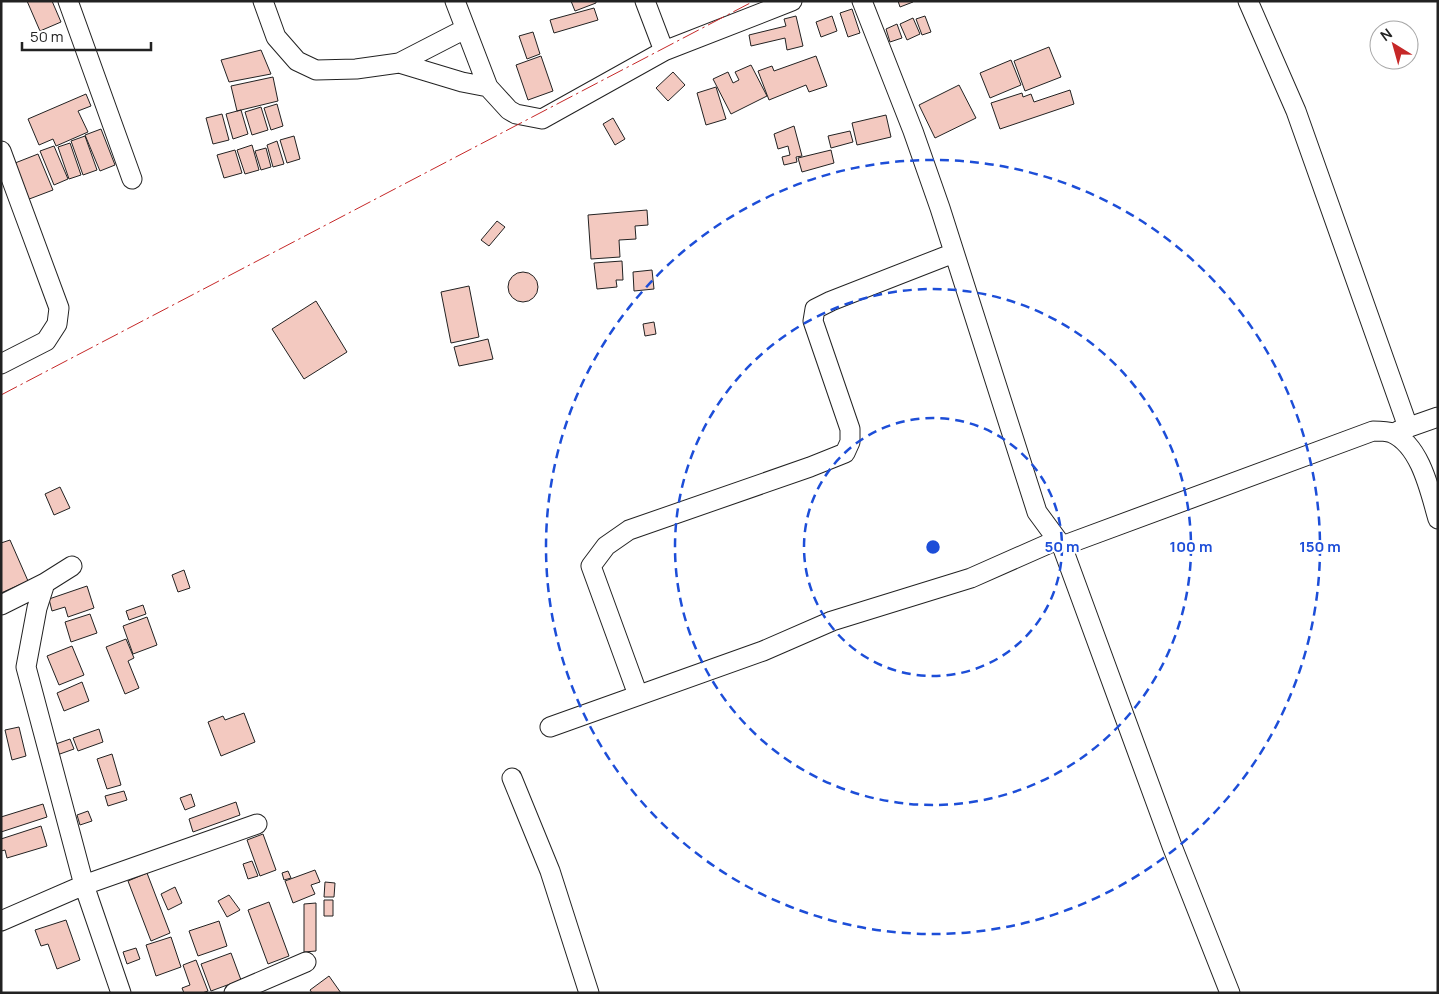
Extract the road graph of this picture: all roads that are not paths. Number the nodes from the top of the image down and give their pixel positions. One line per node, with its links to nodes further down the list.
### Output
1 (68, 1): 13 (street)
2 (263, 1): 10 (street)
3 (455, 1): 8 (street)
4 (645, 1): 9 (street)
5 (792, 1): 9 (street)
6 (862, 1): 14 (street)
7 (1248, 1): 17 (street)
8 (465, 29): 10 (street); 11 (street)
9 (664, 51): 11 (street)
10 (399, 62): 11 (street)
11 (488, 87)
12 (1, 150): 15 (street)
13 (132, 179)
14 (954, 253): 19 (street); 23 (street)
15 (1, 364)
16 (1438, 417): 17 (street)
17 (1400, 430): 18 (street); 19 (street)
18 (1438, 519)
19 (1060, 543): 23 (street); 33 (street)
20 (72, 566): 21 (street)
21 (45, 583): 22 (street); 27 (street)
22 (1, 604)
23 (638, 695): 24 (street)
24 (550, 727)
25 (512, 778): 32 (street)
26 (257, 824): 27 (street)
27 (84, 885): 28 (street); 30 (street)
28 (1, 921)
29 (306, 962): 31 (street)
30 (121, 993)
31 (234, 993)
32 (589, 993)
33 (1230, 993)

